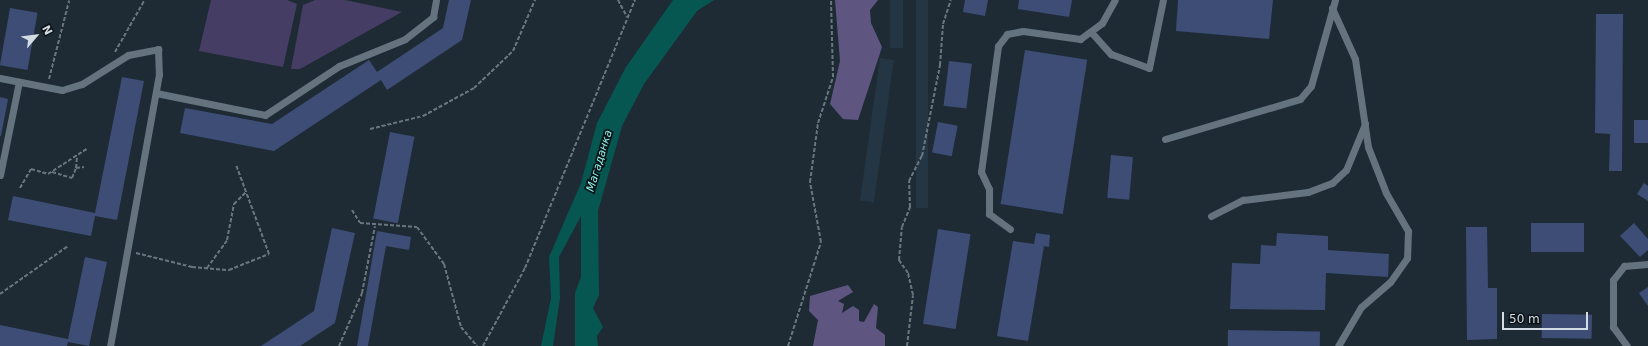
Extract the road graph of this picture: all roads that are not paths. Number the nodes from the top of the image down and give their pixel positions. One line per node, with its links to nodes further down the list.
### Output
1 (436, 0): 9 (lane)
2 (1115, 0): 6 (lane)
3 (1163, 0): 6 (lane)
4 (1335, 0): 5 (lane)
5 (1332, 8): 10 (lane); 11 (lane)
6 (1091, 32): 14 (lane)
7 (0, 78): 8 (lane)
8 (19, 82): 9 (lane); 12 (lane)
9 (156, 92): 16 (lane)
10 (1365, 124): 13 (lane); 17 (lane)
11 (1165, 139)
12 (0, 175)
13 (1211, 216)
14 (1010, 229)
15 (1648, 264): 18 (lane)
16 (110, 346)
17 (1338, 346)
18 (1627, 346)

